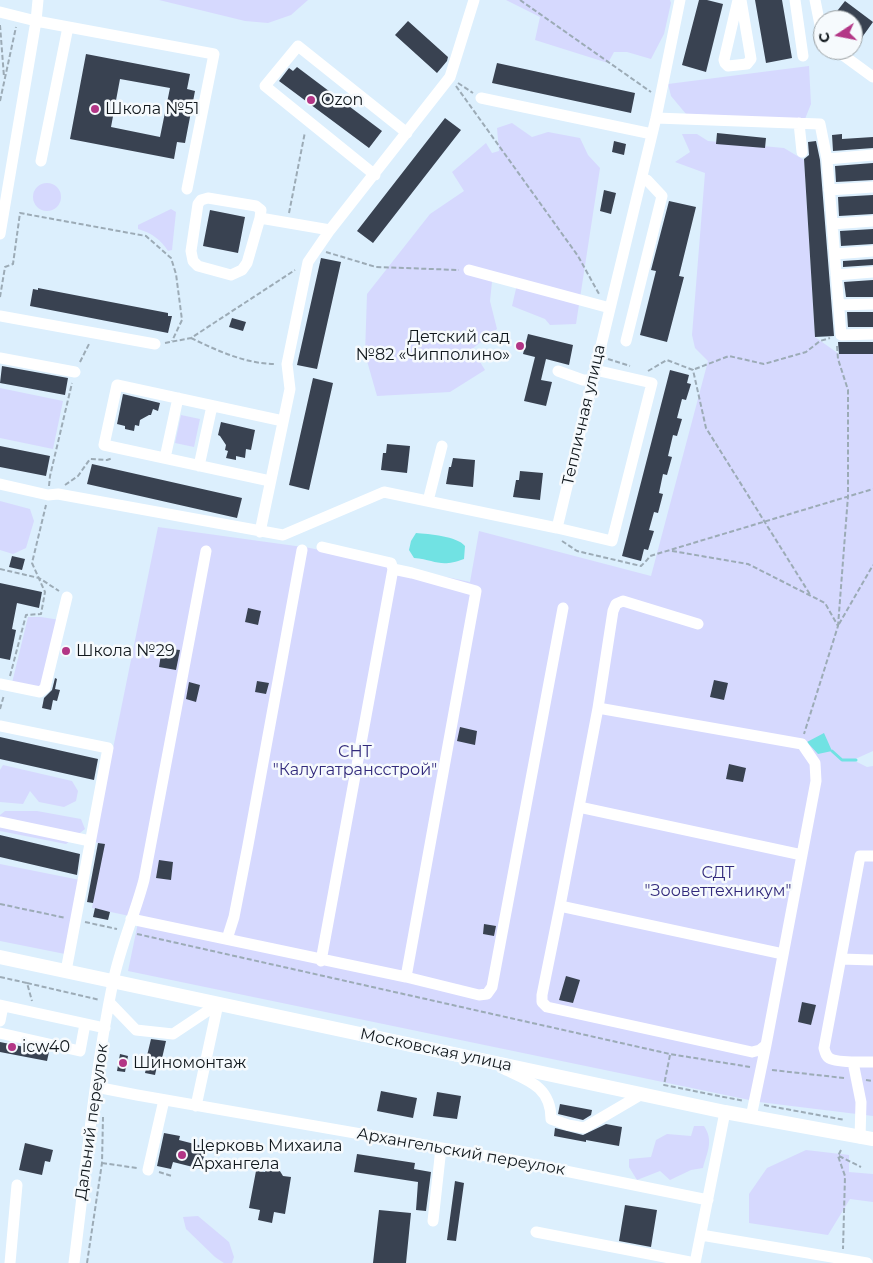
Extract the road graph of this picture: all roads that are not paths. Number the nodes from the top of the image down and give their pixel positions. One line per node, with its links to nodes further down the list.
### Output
1 (38, 0): 7 (street)
2 (474, 0): 15 (street)
3 (680, 0): 13 (street, Тепличная улица)
4 (739, 0): 4 (street)
5 (795, 0): 9 (street)
6 (0, 12): 7 (street)
7 (36, 21): 8 (street); 26 (street)
8 (68, 27): 20 (street); 24 (street)
9 (803, 56)
10 (849, 60): 11 (street)
11 (873, 78)
12 (481, 98): 16 (street)
13 (656, 118): 14 (street); 16 (street, Тепличная улица)
14 (799, 123): 17 (street); 19 (street)
15 (407, 133): 21 (street); 21 (street)
16 (652, 134): 22 (street, Тепличная улица)
17 (802, 152)
18 (873, 155): 19 (street)
19 (827, 159): 25 (street)
20 (41, 161)
21 (375, 175): 30 (street)
22 (641, 180): 39 (street, Тепличная улица); 42 (street)
23 (873, 186): 25 (street)
24 (187, 189)
25 (829, 190): 29 (street)
26 (2, 213): 31 (street)
27 (260, 218): 27 (street); 30 (street)
28 (873, 221): 29 (street)
29 (832, 224): 33 (street)
30 (330, 230): 50 (street)
31 (0, 234)
32 (873, 251): 33 (street)
33 (834, 254): 36 (street)
34 (469, 270): 39 (street)
35 (873, 272): 36 (street)
36 (836, 275): 38 (street)
37 (873, 304): 38 (street)
38 (839, 305): 41 (street)
39 (610, 308): 47 (street, Тепличная улица)
40 (0, 316): 43 (street)
41 (873, 334)
42 (626, 340)
43 (155, 344)
44 (0, 358): 46 (street)
45 (558, 370): 47 (street)
46 (75, 372)
47 (594, 375): 57 (street, Тепличная улица); 57 (street)
48 (178, 398): 49 (street); 52 (street); 52 (street)
49 (212, 406): 50 (street); 53 (street)
50 (283, 421): 54 (street)
51 (442, 446): 56 (street)
52 (165, 458): 53 (street)
53 (199, 466): 54 (street)
54 (270, 481): 58 (street)
55 (0, 484): 58 (street)
56 (428, 501): 57 (street); 58 (street)
57 (554, 527)
58 (260, 532)
59 (322, 547): 62 (street)
60 (302, 550): 76 (street)
61 (206, 551): 75 (street, Дальний переулок)
62 (393, 569): 80 (street); 83 (street)
63 (67, 597): 66 (street)
64 (563, 608): 83 (street)
65 (698, 624): 67 (street)
66 (4, 685)
67 (598, 708): 69 (street); 72 (street)
68 (0, 726): 71 (street)
69 (579, 807): 72 (street); 74 (street)
70 (0, 822): 71 (street)
71 (90, 841): 82 (street)
72 (802, 855): 77 (street)
73 (873, 856): 79 (street)
74 (560, 906): 77 (street); 92 (street)
75 (131, 919): 76 (street); 84 (street, Дальний переулок)
76 (227, 939): 80 (street)
77 (783, 954): 92 (street)
78 (0, 957): 82 (main road, Московская улица)
79 (841, 959): 81 (street); 94 (street)
80 (322, 960): 83 (street)
81 (873, 960)
82 (66, 971): 84 (main road, Московская улица)
83 (406, 977)
84 (113, 981): 85 (street, Дальний переулок); 86 (main road, Московская улица)
85 (110, 1003): 86 (street); 90 (street, Дальний переулок)
86 (218, 1004): 93 (main road, Московская улица); 99 (street)
87 (2, 1005): 88 (street); 89 (street)
88 (0, 1020)
89 (85, 1024): 90 (street); 91 (street)
90 (106, 1028): 96 (street, Дальний переулок)
91 (0, 1034)
92 (766, 1045): 101 (street)
93 (489, 1062): 97 (main road, Московская улица); 97 (street)
94 (853, 1062): 95 (street); 102 (street)
95 (873, 1062)
96 (96, 1087): 98 (street, Архангельский переулок); 111 (street, Дальний переулок)
97 (642, 1094): 100 (main road, Московская улица)
98 (164, 1100): 99 (street, Архангельский переулок); 104 (street)
99 (196, 1106): 103 (street, Архангельский переулок)
100 (725, 1112): 101 (main road, Московская улица); 106 (street)
101 (751, 1117): 102 (main road, Московская улица)
102 (867, 1139)
103 (441, 1148): 106 (street, Архангельский переулок); 107 (street)
104 (148, 1170)
105 (17, 1185): 110 (street)
106 (708, 1200): 109 (street)
107 (433, 1222)
108 (536, 1232): 112 (street)
109 (701, 1235): 112 (street); 113 (street)
110 (10, 1263)
111 (74, 1263)
112 (695, 1263)
113 (867, 1263)

